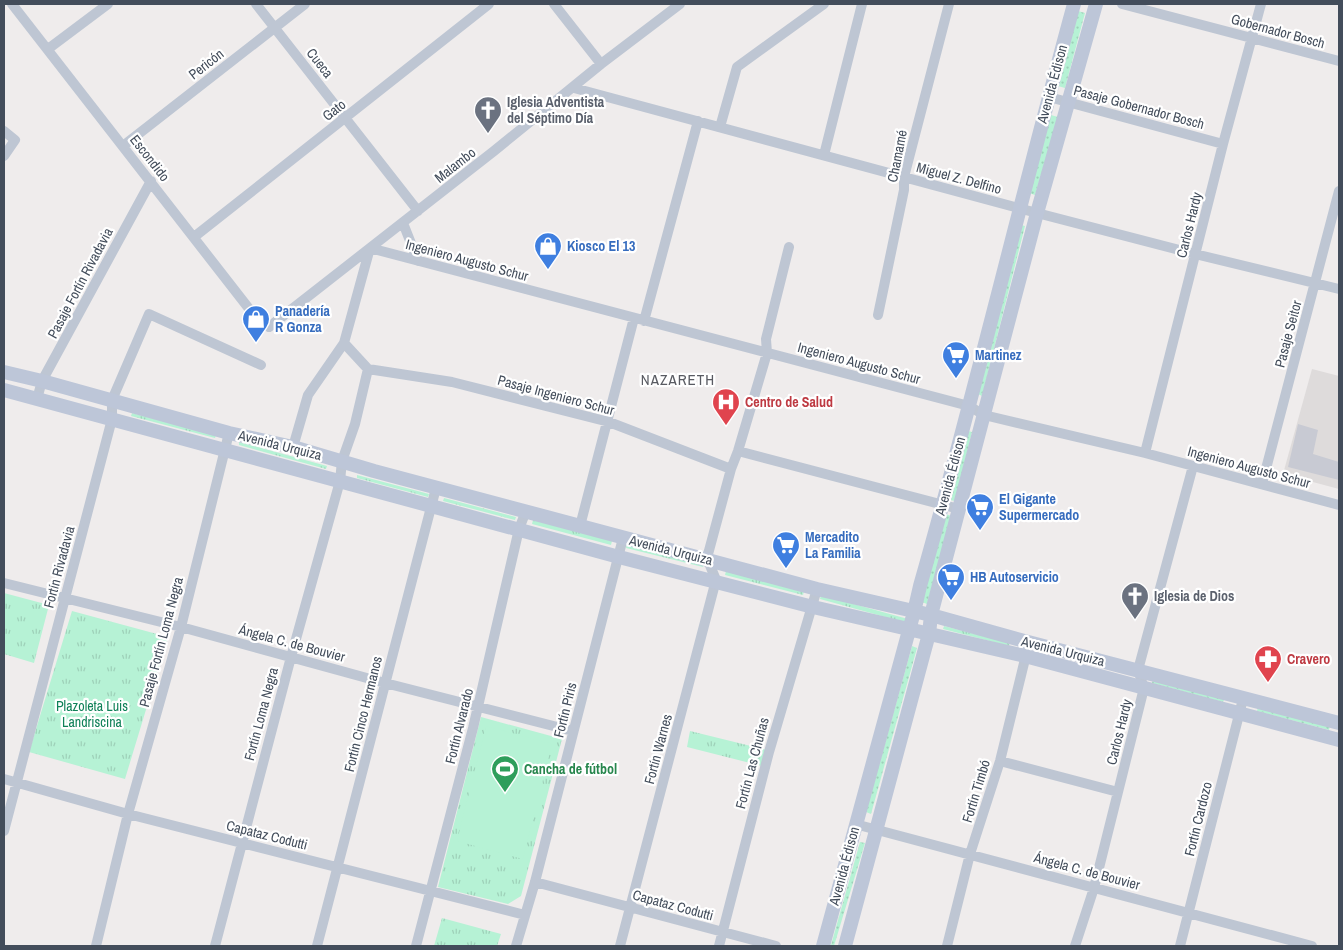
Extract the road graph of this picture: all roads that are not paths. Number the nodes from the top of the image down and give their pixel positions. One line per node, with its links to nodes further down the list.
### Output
1 (12, 4): 17 (street, Escondido)
2 (108, 4): 17 (street)
3 (256, 4): 15 (street, Cueca)
4 (305, 4): 15 (street, Pericón)
5 (490, 4): 23 (street, Gato)
6 (554, 4): 19 (street)
7 (680, 4): 19 (street, Malambo)
8 (824, 4): 25 (street)
9 (862, 4): 29 (street)
10 (949, 4): 31 (street, Chamamé)
11 (1074, 4): 21 (main road, Avenida Édison)
12 (1096, 4): 22 (main road, Avenida Édison)
13 (1122, 4): 16 (street, Gobernador Bosch)
14 (1260, 4): 16 (street, Carlos Hardy)
15 (275, 28): 23 (street, Cueca); 28 (street, Pericón)
16 (1252, 38): 18 (street, Gobernador Bosch); 27 (street, Carlos Hardy)
17 (48, 50): 28 (street, Escondido)
18 (1339, 61)
19 (602, 64): 20 (street, Malambo)
20 (574, 88): 24 (street, Miguel Z. Delfino); 35 (street, Malambo)
21 (1048, 97): 22 (street, Pasaje Gobernador Bosch); 34 (main road, Avenida Édison)
22 (1069, 102): 27 (street, Pasaje Gobernador Bosch); 36 (main road, Avenida Édison)
23 (346, 118): 35 (street, Cueca); 38 (street, Gato)
24 (698, 121): 25 (street, Miguel Z. Delfino); 46 (street)
25 (720, 127): 29 (street, Miguel Z. Delfino)
26 (4, 131): 30 (street)
27 (1223, 144): 41 (street, Carlos Hardy)
28 (123, 146): 32 (street, Escondido)
29 (824, 155): 31 (street, Miguel Z. Delfino)
30 (4, 156)
31 (904, 177): 34 (street, Miguel Z. Delfino); 45 (street, Chamamé)
32 (151, 181): 38 (street, Escondido); 53 (street, Pasaje Fortín Rivadavia)
33 (1339, 191): 43 (street, Pasaje Seitor)
34 (1019, 208): 36 (street, Miguel Z. Delfino); 57 (main road, Avenida Édison)
35 (418, 211): 37 (street, Malambo)
36 (1037, 213): 41 (street, Miguel Z. Delfino); 58 (main road, Avenida Édison)
37 (403, 223): 40 (street, Malambo); 42 (street)
38 (194, 237): 47 (street, Escondido)
39 (789, 247): 49 (street)
40 (370, 248): 42 (street, Ingeniero Augusto Schur); 47 (street, Malambo); 48 (street)
41 (1196, 254): 43 (street, Miguel Z. Delfino); 65 (street, Carlos Hardy)
42 (418, 261): 46 (street, Ingeniero Augusto Schur)
43 (1316, 282): 44 (street, Miguel Z. Delfino); 70 (street, Pasaje Seitor)
44 (1339, 288)
45 (878, 315)
46 (639, 319): 49 (street, Ingeniero Augusto Schur); 60 (street)
47 (269, 327)
48 (344, 343): 51 (street); 62 (street)
49 (767, 353): 57 (street, Ingeniero Augusto Schur); 64 (street)
50 (261, 365): 56 (street, Fortín Rivadavia)
51 (368, 369): 60 (street, Pasaje Ingeniero Schur); 66 (street, Fortín Loma Negra)
52 (4, 372): 53 (main road, Avenida Urquiza)
53 (42, 381): 55 (street, Pasaje Fortín Rivadavia); 56 (main road, Avenida Urquiza)
54 (4, 390): 55 (main road, Avenida Urquiza)
55 (37, 399): 59 (main road, Avenida Urquiza)
56 (112, 400): 59 (street, Fortín Rivadavia); 61 (main road, Avenida Urquiza)
57 (969, 406): 58 (street, Ingeniero Augusto Schur); 74 (main road, Avenida Édison)
58 (984, 414): 65 (street, Ingeniero Augusto Schur); 75 (main road, Avenida Édison)
59 (112, 420): 63 (main road, Avenida Urquiza); 85 (street, Fortín Rivadavia)
60 (608, 422): 68 (street, Pasaje Ingeniero Schur); 77 (street)
61 (229, 432): 62 (main road, Avenida Urquiza); 63 (street, Pasaje Fortín Loma Negra)
62 (293, 447): 66 (main road, Avenida Urquiza)
63 (226, 450): 69 (main road, Avenida Urquiza); 89 (street, Pasaje Fortín Loma Negra)
64 (738, 451): 68 (street); 74 (street)
65 (1145, 453): 67 (street, Ingeniero Augusto Schur)
66 (342, 461): 69 (street, Fortín Loma Negra); 71 (main road, Avenida Urquiza)
67 (1192, 466): 70 (street, Ingeniero Augusto Schur); 94 (street)
68 (731, 470): 81 (street)
69 (340, 481): 73 (main road, Avenida Urquiza); 93 (street, Fortín Loma Negra)
70 (1262, 484): 72 (street, Ingeniero Augusto Schur)
71 (436, 488): 73 (street, Fortín Cinco Hermanos); 76 (main road, Avenida Urquiza)
72 (1339, 505)
73 (431, 506): 78 (main road, Avenida Urquiza); 95 (street, Fortín Cinco Hermanos)
74 (942, 506): 75 (street); 87 (main road, Avenida Édison)
75 (959, 509): 88 (main road, Avenida Édison)
76 (526, 511): 77 (main road, Avenida Urquiza); 78 (street, Fortín Alvarado)
77 (580, 526): 79 (main road, Avenida Urquiza)
78 (519, 529): 80 (main road, Avenida Urquiza); 98 (street, Fortín Alvarado)
79 (623, 538): 80 (street, Fortín Piris); 81 (main road, Avenida Urquiza)
80 (619, 557): 82 (main road, Avenida Urquiza); 101 (street, Fortín Piris)
81 (707, 558): 82 (street); 84 (main road, Avenida Urquiza)
82 (716, 580): 86 (main road, Avenida Urquiza); 117 (street, Fortín Warnes)
83 (4, 583): 85 (street, Ángela C. de Bouvier)
84 (817, 589): 86 (street, Fortín Las Chuñas); 87 (main road, Avenida Urquiza)
85 (65, 598): 89 (street, Ángela C. de Bouvier); 105 (street, Fortín Rivadavia)
86 (813, 606): 90 (main road, Avenida Urquiza); 120 (street, Fortín Las Chuñas)
87 (914, 612): 88 (main road, Avenida Urquiza); 90 (main road, Avenida Édison)
88 (931, 615): 91 (main road, Avenida Édison); 92 (main road, Avenida Urquiza)
89 (181, 627): 93 (street, Ángela C. de Bouvier); 107 (street, Pasaje Fortín Loma Negra)
90 (909, 630): 91 (main road, Avenida Urquiza); 108 (main road, Avenida Édison)
91 (929, 634): 92 (main road, Avenida Urquiza); 109 (main road, Avenida Édison)
92 (1027, 649): 94 (main road, Avenida Urquiza); 96 (main road, Avenida Urquiza); 103 (street, Fortín Timbó)
93 (291, 657): 95 (street, Ángela C. de Bouvier); 111 (street, Fortín Loma Negra)
94 (1138, 670): 96 (street, Carlos Hardy); 97 (main road, Avenida Urquiza)
95 (386, 683): 98 (street, Ángela C. de Bouvier); 113 (street, Fortín Cinco Hermanos)
96 (1144, 688): 99 (main road, Avenida Urquiza); 106 (street, Carlos Hardy)
97 (1243, 699): 99 (street, Fortín Cardozo); 100 (main road, Avenida Urquiza)
98 (478, 707): 101 (street, Ángela C. de Bouvier); 116 (street, Fortín Alvarado)
99 (1239, 714): 102 (main road, Avenida Urquiza); 118 (street, Fortín Cardozo)
100 (1339, 723)
101 (573, 731): 114 (street, Fortín Piris)
102 (1339, 740)
103 (1000, 761): 106 (street); 112 (street, Fortín Timbó)
104 (4, 779): 105 (street, Capataz Codutti)
105 (17, 782): 107 (street, Capataz Codutti); 110 (street, Fortín Rivadavia)
106 (1118, 792): 115 (street, Carlos Hardy)
107 (128, 814): 111 (street, Capataz Codutti); 121 (street, Pasaje Fortín Loma Negra)
108 (855, 824): 109 (street, Ángela C. de Bouvier); 129 (main road, Avenida Édison)
109 (876, 830): 112 (street, Ángela C. de Bouvier); 130 (main road, Avenida Édison)
110 (4, 831)
111 (242, 842): 113 (street, Capataz Codutti); 122 (street, Fortín Loma Negra)
112 (970, 854): 115 (street, Ángela C. de Bouvier); 131 (street, Fortín Timbó)
113 (338, 867): 116 (street, Capataz Codutti); 123 (street, Fortín Cinco Hermanos)
114 (535, 882): 117 (street, Capataz Codutti); 119 (street, Fortín Piris)
115 (1094, 888): 118 (street, Ángela C. de Bouvier); 132 (street, Carlos Hardy)
116 (431, 891): 119 (street, Capataz Codutti); 124 (street, Fortín Alvarado)
117 (630, 907): 120 (street, Capataz Codutti); 126 (street, Fortín Warnes)
118 (1188, 912): 133 (street, Fortín Cardozo); 134 (street, Ángela C. de Bouvier)
119 (525, 915): 125 (street, Fortín Piris)
120 (722, 932): 127 (street, Fortín Las Chuñas); 128 (street, Capataz Codutti)
121 (96, 946)
122 (215, 946)
123 (317, 946)
124 (416, 946)
125 (516, 946)
126 (620, 946)
127 (718, 946)
128 (776, 946)
129 (823, 946)
130 (845, 946)
131 (947, 946)
132 (1075, 946)
133 (1180, 946)
134 (1312, 946)

